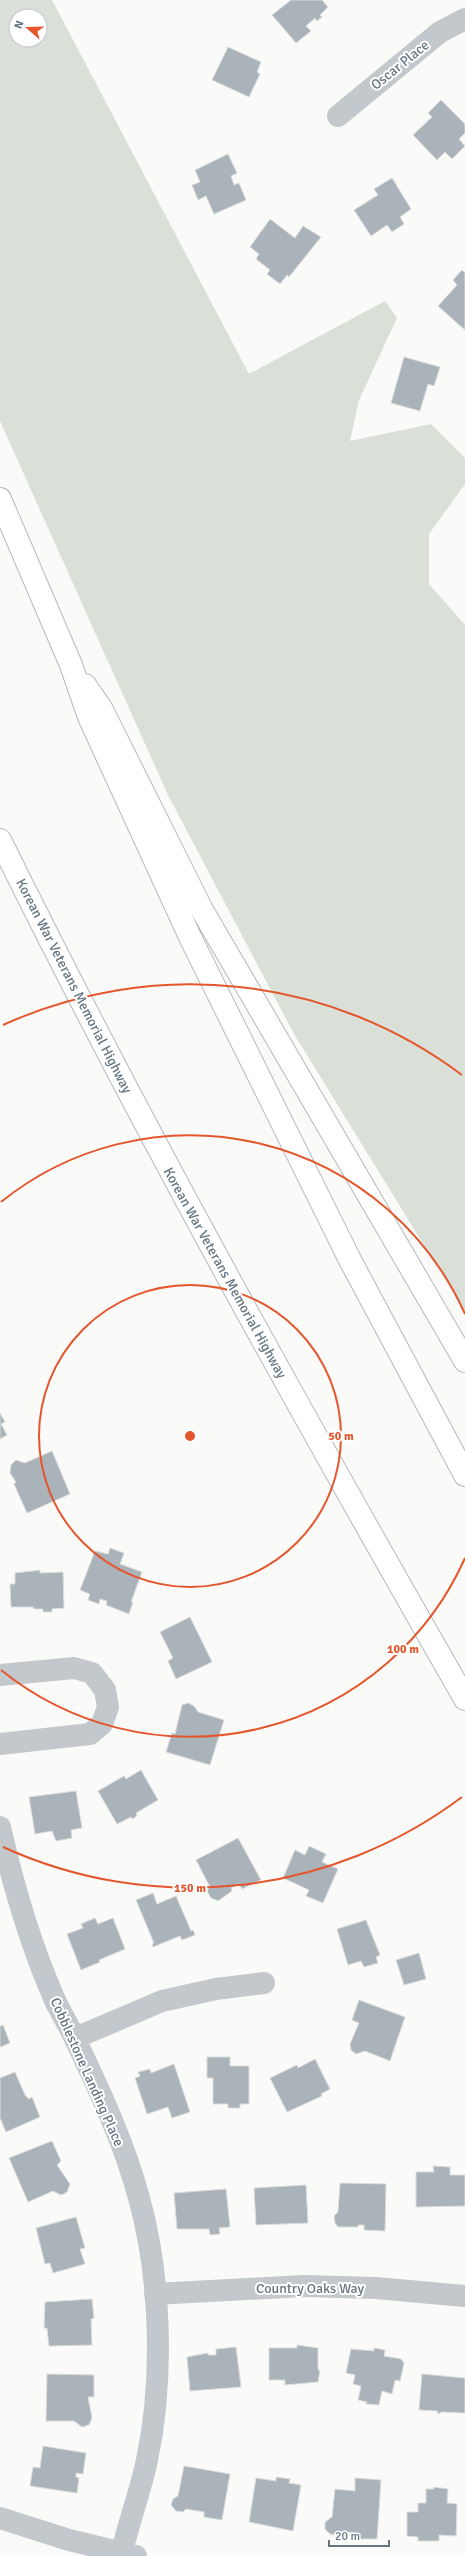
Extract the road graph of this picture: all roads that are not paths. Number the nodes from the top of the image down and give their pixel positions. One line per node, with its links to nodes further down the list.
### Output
1 (465, 19): 2 (street, Oscar Place)
2 (338, 116)
3 (0, 499): 4 (highway)
4 (71, 664): 6 (highway); 7 (highway)
5 (0, 840): 9 (highway, Korean War Veterans Memorial Highway)
6 (465, 1361)
7 (465, 1475)
8 (0, 1675): 10 (street)
9 (465, 1699)
10 (0, 1744)
11 (0, 1827): 13 (street, Cobblestone Landing Place)
12 (264, 1983): 13 (street)
13 (75, 2038): 14 (street, Cobblestone Landing Place)
14 (155, 2294): 15 (street, Country Oaks Way); 17 (street, Cobblestone Landing Place)
15 (464, 2296)
16 (0, 2518): 17 (street)
17 (126, 2555)

